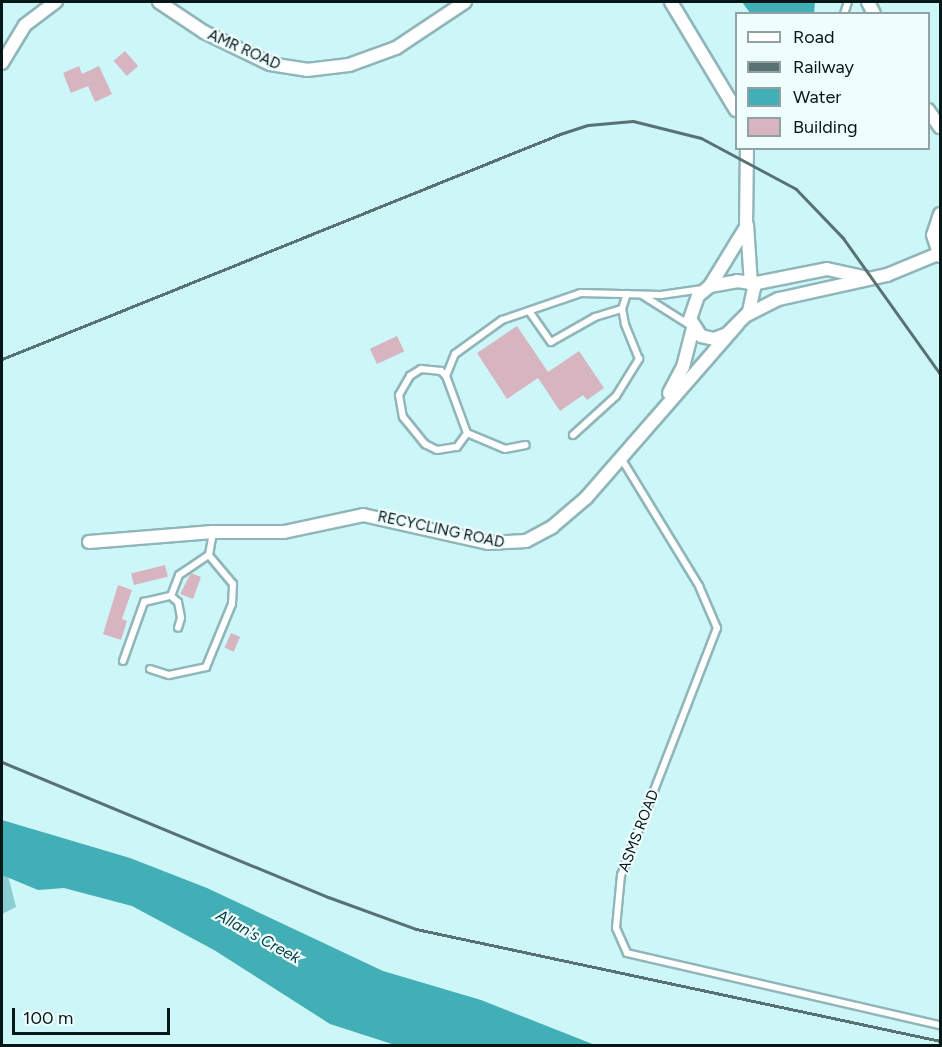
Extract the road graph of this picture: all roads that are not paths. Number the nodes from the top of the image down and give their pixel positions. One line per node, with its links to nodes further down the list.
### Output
1 (56, 2): 5 (street)
2 (159, 2): 3 (street, AMR ROAD)
3 (465, 2)
4 (671, 2): 6 (street)
5 (2, 63)
6 (735, 108)
7 (930, 113): 8 (street)
8 (940, 127)
9 (747, 150): 11 (street)
10 (940, 214): 12 (street)
11 (747, 221): 14 (street); 15 (street)
12 (939, 255): 13 (street)
13 (873, 279): 14 (street); 20 (street)
14 (751, 284): 15 (street); 20 (street)
15 (708, 287): 17 (lane); 22 (street)
16 (627, 294): 17 (lane); 18 (lane); 19 (lane)
17 (641, 294): 22 (lane)
18 (622, 309): 19 (lane); 26 (lane)
19 (529, 311): 23 (lane)
20 (747, 315): 21 (street)
21 (737, 325): 22 (street); 24 (street, RECYCLING ROAD)
22 (693, 327): 24 (street)
23 (446, 376): 25 (lane); 25 (lane)
24 (658, 412): 28 (street, RECYCLING ROAD)
25 (467, 433): 27 (lane)
26 (573, 435)
27 (526, 445)
28 (621, 458): 29 (street, RECYCLING ROAD); 36 (lane, ASMS ROAD)
29 (213, 532): 30 (street, RECYCLING ROAD); 31 (lane)
30 (89, 542)
31 (209, 555): 32 (lane); 35 (lane)
32 (171, 596): 33 (lane); 34 (lane)
33 (178, 628)
34 (123, 661)
35 (150, 669)
36 (940, 1025)

